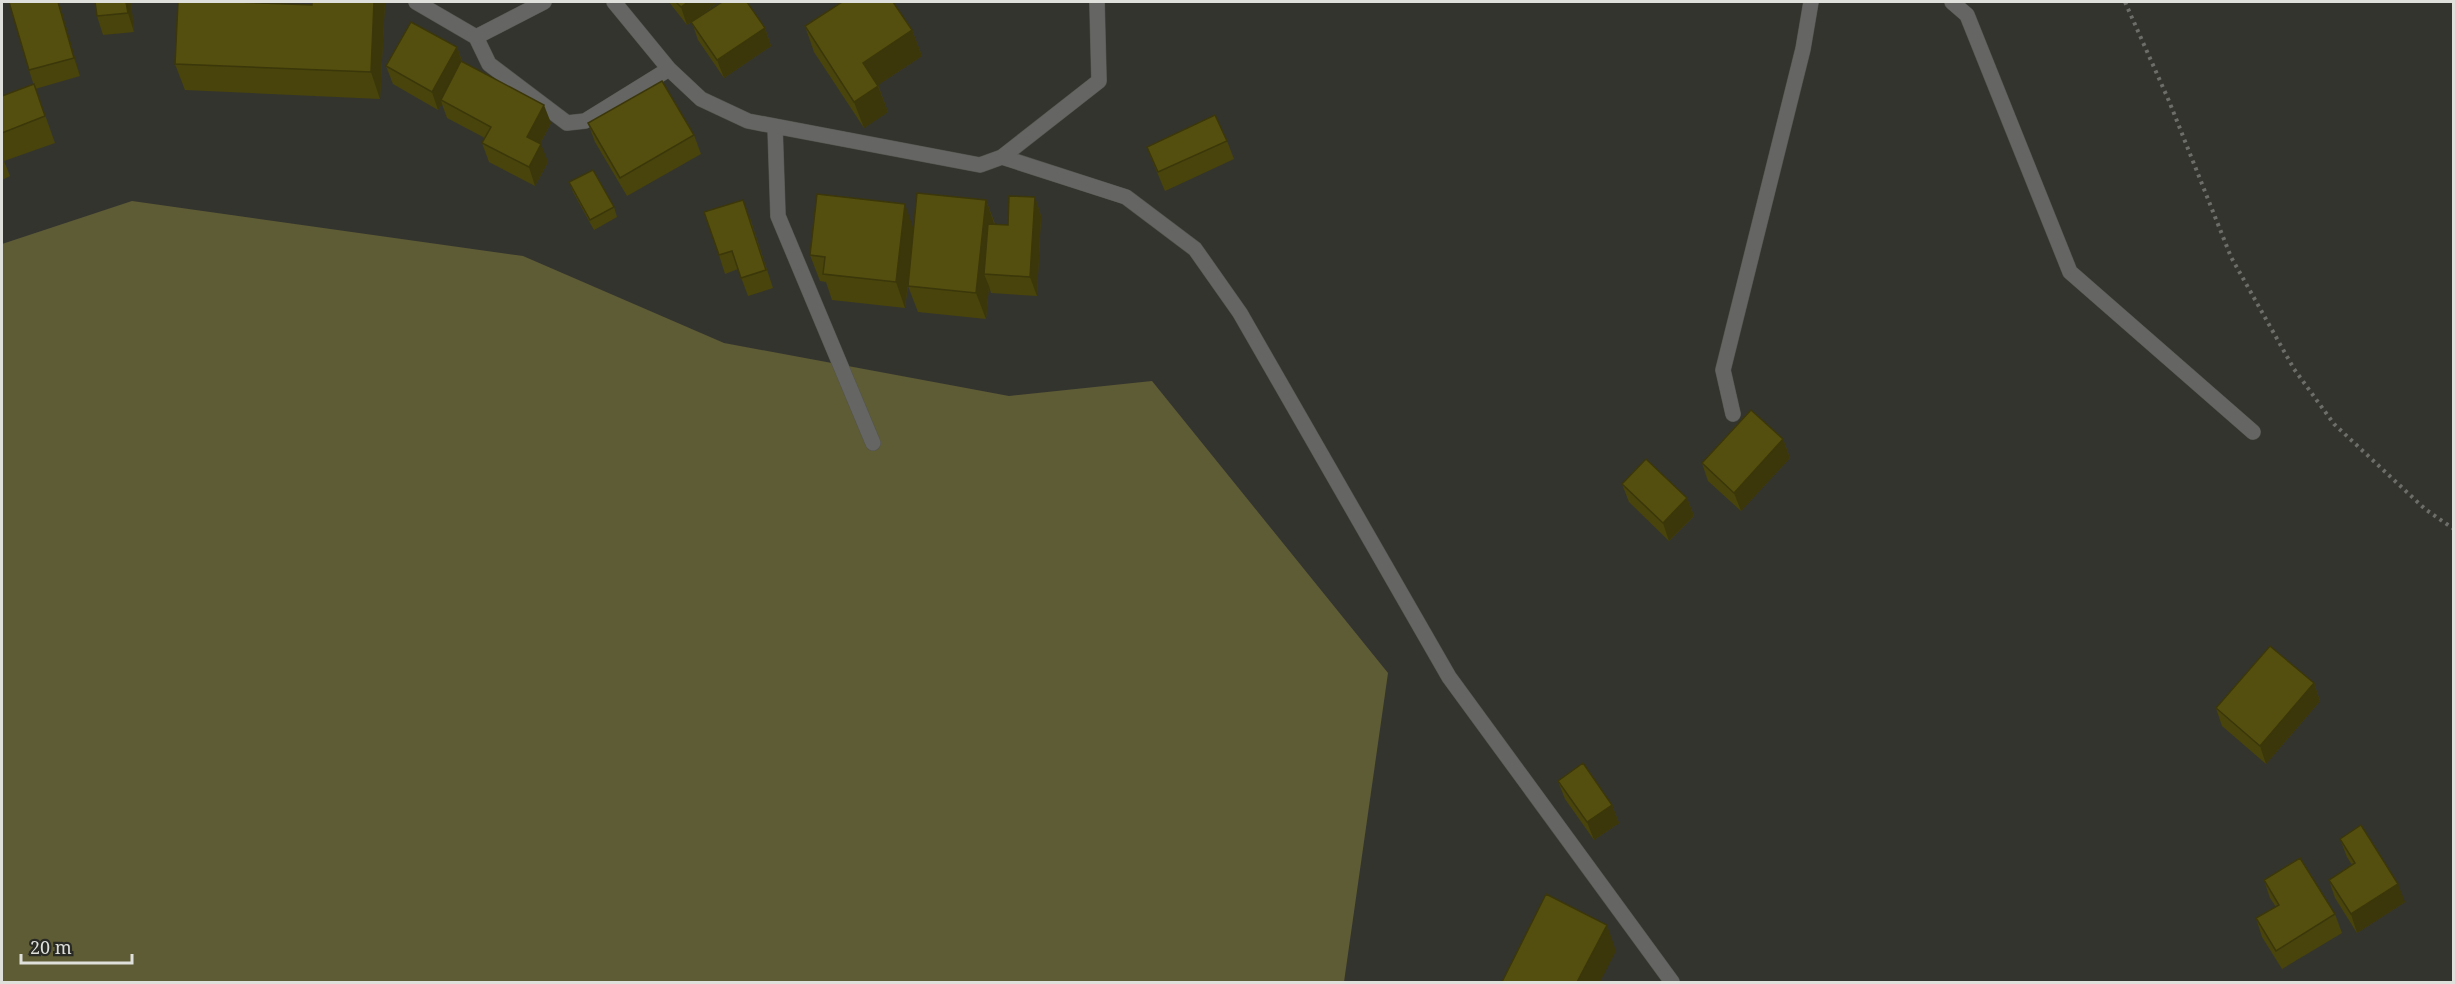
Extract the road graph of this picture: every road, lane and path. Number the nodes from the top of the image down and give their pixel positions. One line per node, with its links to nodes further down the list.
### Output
1 (416, 2): 8 (street)
2 (544, 2): 8 (street)
3 (614, 2): 9 (street)
4 (1097, 2): 11 (street)
5 (1811, 2): 12 (street)
6 (1952, 2): 13 (street)
7 (2125, 2): 15 (path)
8 (476, 37): 9 (street)
9 (669, 69): 10 (street)
10 (775, 126): 11 (street); 14 (street)
11 (1002, 157): 16 (street)
12 (1732, 414)
13 (2253, 432)
14 (873, 443)
15 (2454, 529)
16 (1672, 982)

